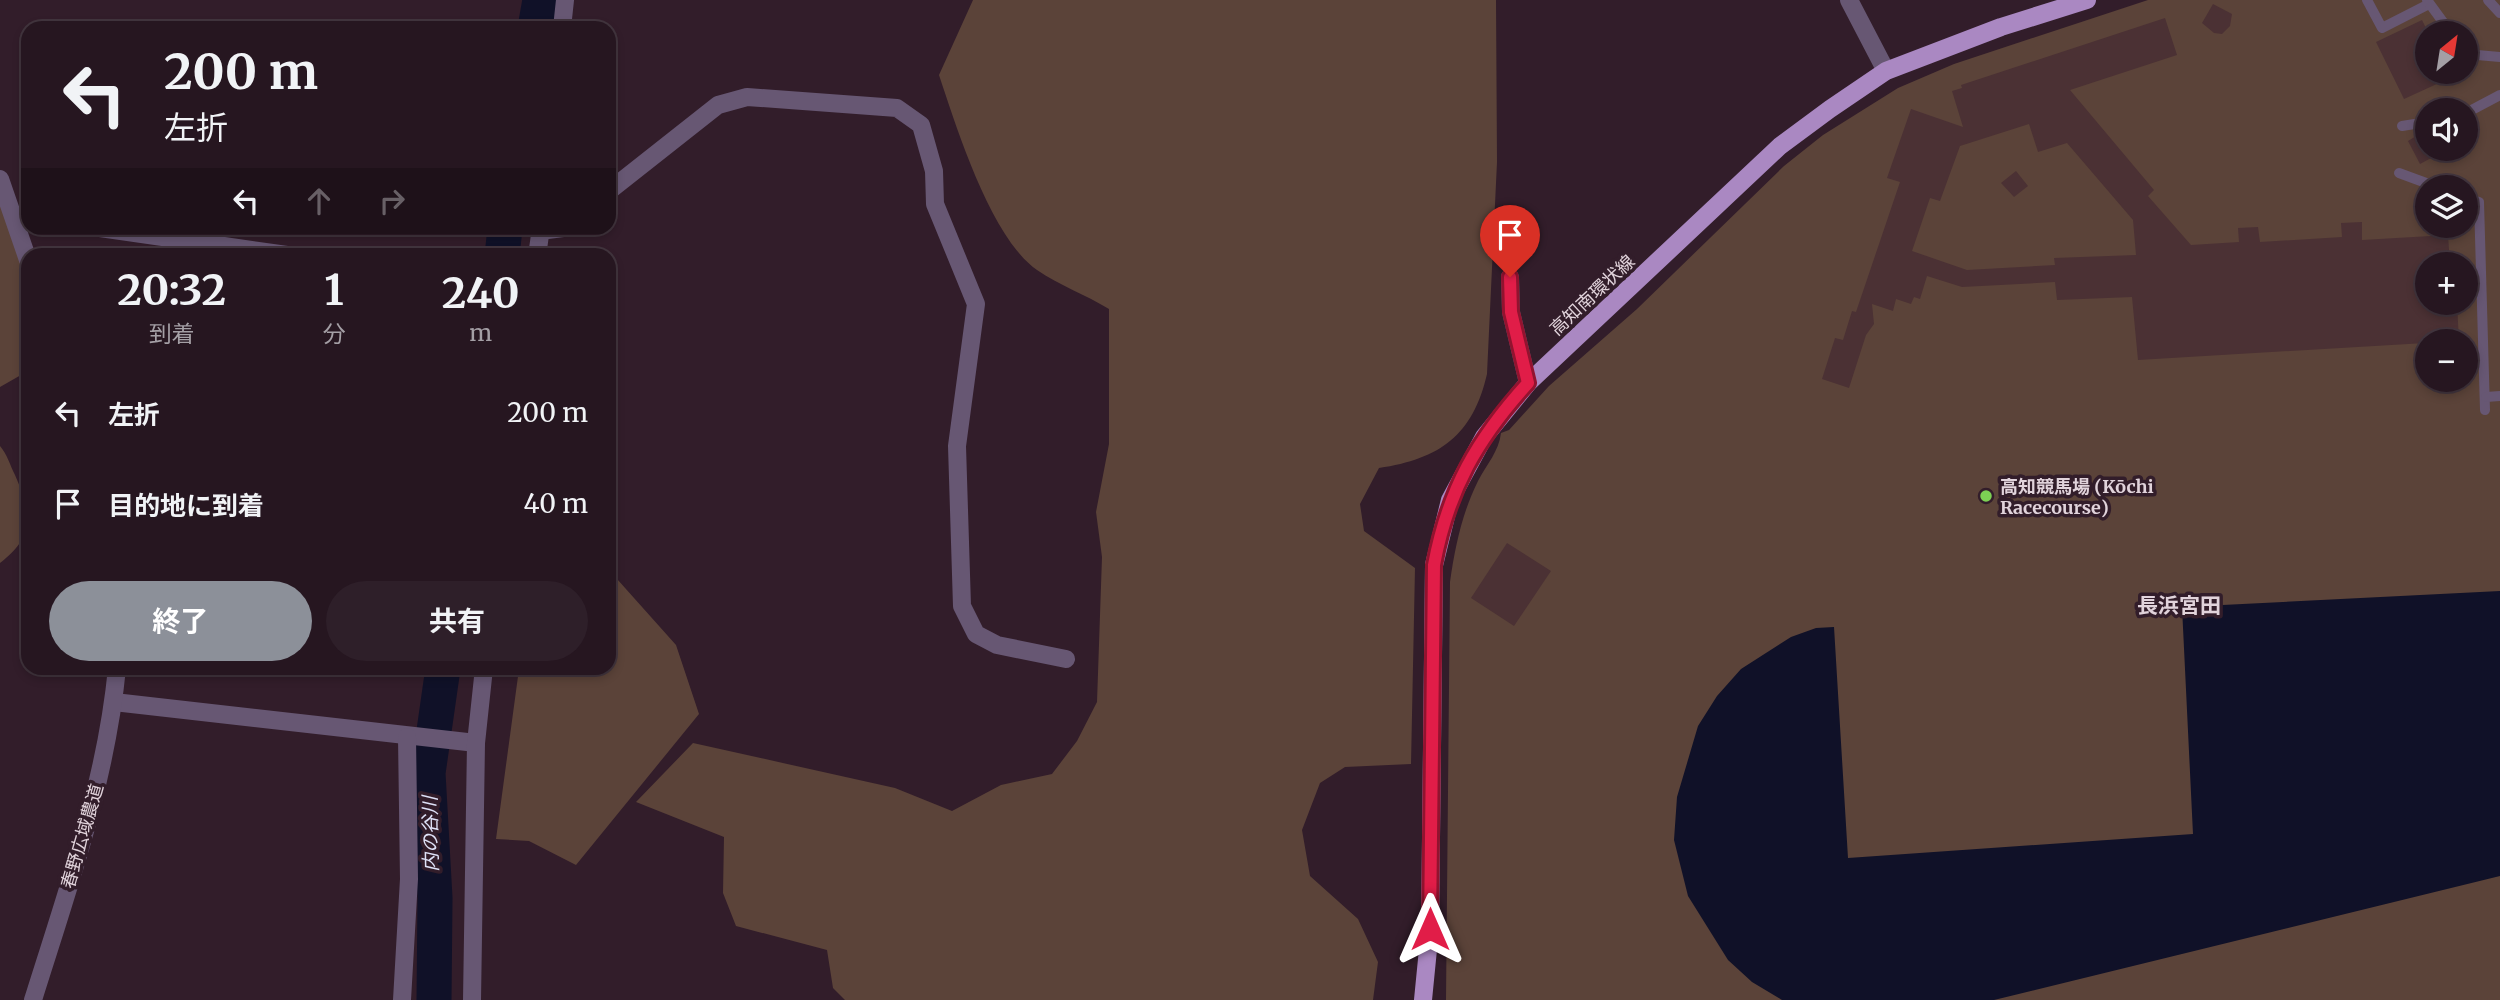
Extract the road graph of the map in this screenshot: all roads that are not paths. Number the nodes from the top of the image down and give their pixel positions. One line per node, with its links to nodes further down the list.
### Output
1 (565, 0): 8 (street)
2 (1849, 0): 12 (street)
3 (2087, 0): 12 (main road, 高知南環状線)
4 (2367, 0): 6 (lane)
5 (2488, 0): 7 (lane)
6 (2428, 2): 9 (lane)
7 (2500, 13)
8 (563, 21)
9 (2442, 21)
10 (2478, 55): 11 (lane)
11 (2500, 57)
12 (1886, 71): 26 (main road, 高知南環状線)
13 (2500, 95): 14 (lane)
14 (2478, 107)
15 (2415, 124): 16 (lane)
16 (2402, 126)
17 (2399, 173): 19 (lane)
18 (0, 179): 22 (street)
19 (2415, 179)
20 (616, 185): 30 (street)
21 (2478, 202): 28 (lane)
22 (21, 218)
23 (148, 235): 24 (street)
24 (239, 248)
25 (1510, 277): 26 (street)
26 (1528, 383): 39 (main road, 高知南環状線)
27 (2500, 396): 28 (lane)
28 (2486, 397): 29 (lane)
29 (2485, 410)
30 (1066, 659)
31 (116, 675): 33 (street, 春野広域農道)
32 (483, 675): 35 (street)
33 (114, 702): 34 (street); 36 (street, 春野広域農道)
34 (411, 738): 35 (street); 37 (street)
35 (470, 743): 38 (street)
36 (33, 1000)
37 (402, 1000)
38 (471, 1000)
39 (1423, 1000)

